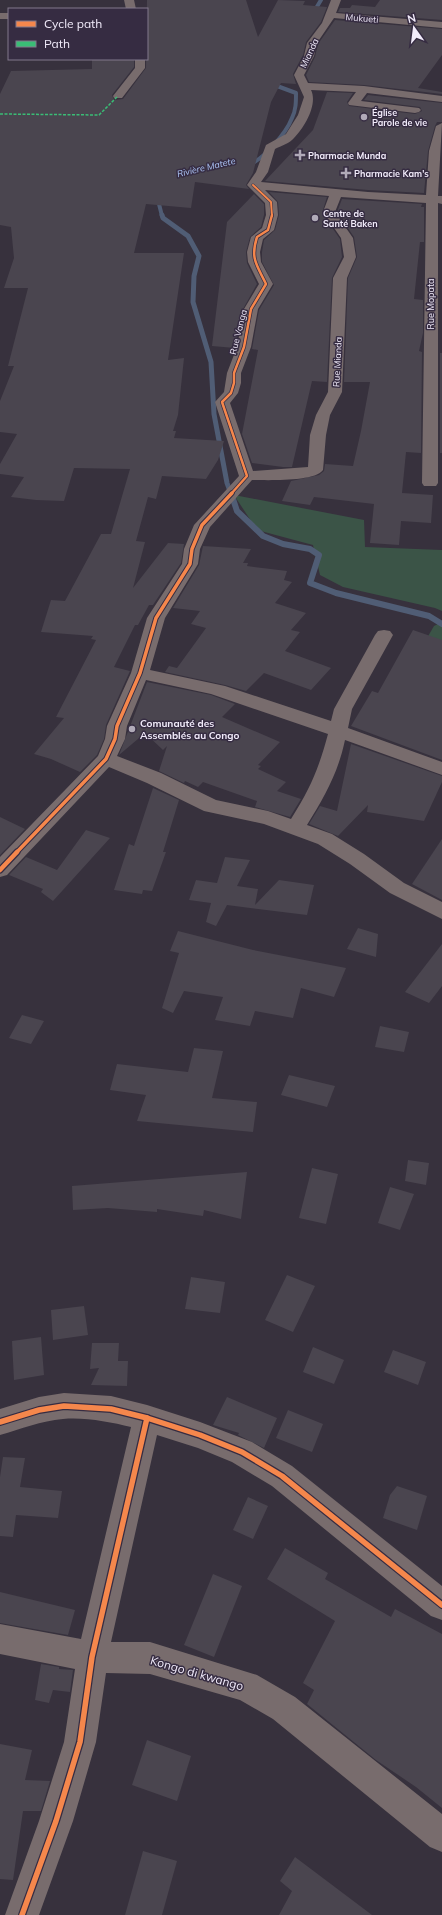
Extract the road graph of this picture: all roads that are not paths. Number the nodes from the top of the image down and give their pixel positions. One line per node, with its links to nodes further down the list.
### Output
1 (336, 0): 2 (street, Mianda)
2 (329, 15): 3 (street, Mukueti); 5 (street, Mianda)
3 (442, 25)
4 (140, 60): 7 (street)
5 (303, 86): 6 (street); 11 (street, Mianda)
6 (364, 89): 8 (street); 9 (street)
7 (118, 96)
8 (442, 99)
9 (427, 111)
10 (442, 126): 13 (street, Rue Mopata)
11 (254, 185): 12 (street); 14 (street, Rue Vanga)
12 (337, 192): 13 (street); 14 (street, Rue Mianda)
13 (437, 199): 15 (street, Rue Mopata)
14 (247, 476): 17 (street)
15 (430, 484)
16 (384, 635): 18 (street)
17 (140, 673): 18 (street); 19 (street)
18 (338, 732): 20 (street); 21 (street)
19 (106, 759): 21 (street); 22 (street)
20 (442, 770)
21 (295, 828): 23 (street)
22 (0, 870)
23 (442, 911)
24 (147, 1418): 25 (street); 26 (street); 28 (street)
25 (0, 1422)
26 (442, 1605)
27 (0, 1638): 28 (street, Kongo di kwango)
28 (92, 1657): 29 (street, Kongo di kwango); 30 (street)
29 (442, 1835)
30 (22, 1915)

